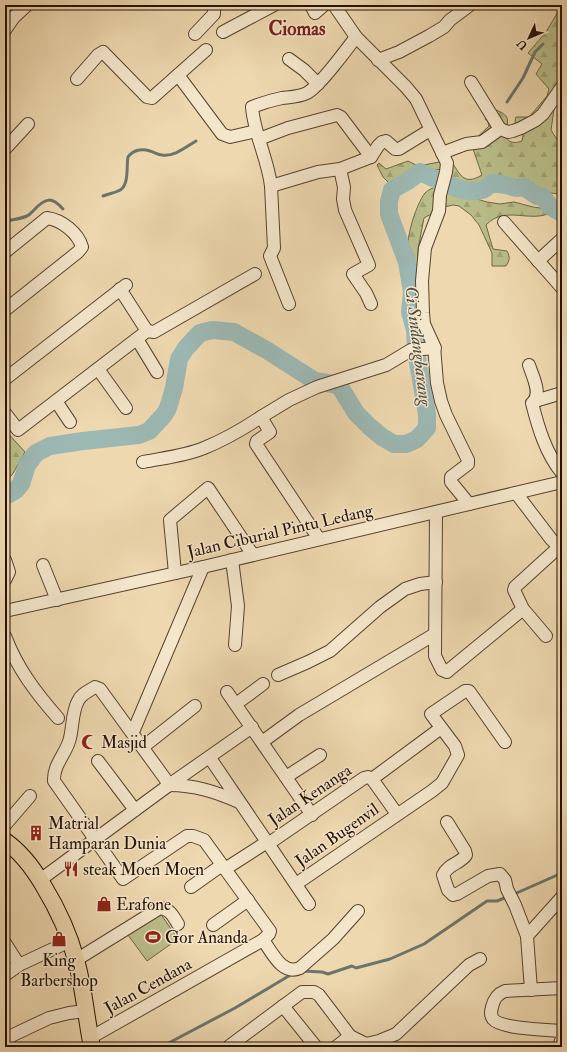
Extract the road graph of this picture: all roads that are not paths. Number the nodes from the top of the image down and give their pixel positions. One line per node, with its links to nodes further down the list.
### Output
1 (27, 5): 8 (street)
2 (212, 5): 10 (street)
3 (311, 5): 4 (street)
4 (324, 5)
5 (334, 5): 11 (street)
6 (470, 5): 14 (street)
7 (268, 6): 9 (street)
8 (5, 30)
9 (223, 32)
10 (195, 34)
11 (356, 37): 14 (street); 18 (street)
12 (206, 50): 15 (street)
13 (289, 59): 18 (street)
14 (378, 60): 22 (street)
15 (178, 75): 16 (street); 23 (street)
16 (77, 79)
17 (471, 82): 21 (street)
18 (318, 84): 23 (street)
19 (562, 87): 21 (street)
20 (28, 124): 24 (street)
21 (500, 129): 25 (street)
22 (430, 130): 25 (street); 26 (street)
23 (258, 135): 26 (street); 28 (street)
24 (5, 149)
25 (442, 153): 40 (street)
26 (371, 157): 27 (street)
27 (340, 169): 28 (street); 36 (street)
28 (271, 186): 35 (street)
29 (504, 222): 32 (street)
30 (562, 239): 32 (street)
31 (5, 252): 37 (street)
32 (538, 261): 34 (street)
33 (255, 274): 38 (street)
34 (562, 288)
35 (289, 304)
36 (371, 304)
37 (5, 310)
38 (147, 331): 39 (street); 44 (street)
39 (137, 339): 42 (street); 43 (street)
40 (435, 348): 50 (street); 56 (street)
41 (529, 365): 47 (street)
42 (98, 369): 46 (street); 48 (street)
43 (157, 372)
44 (5, 380)
45 (562, 392): 47 (street)
46 (56, 401): 49 (street); 51 (street)
47 (535, 401): 53 (street)
48 (126, 408)
49 (5, 413)
50 (261, 417): 52 (street); 58 (street)
51 (70, 422)
52 (144, 462)
53 (562, 473)
54 (562, 482): 55 (street, Jalan Ciburial Pintu Ledang)
55 (516, 493): 56 (street, Jalan Ciburial Pintu Ledang); 59 (street)
56 (469, 504): 57 (street, Jalan Ciburial Pintu Ledang)
57 (436, 512): 58 (street, Jalan Ciburial Pintu Ledang); 67 (street)
58 (319, 539): 60 (street, Jalan Ciburial Pintu Ledang)
59 (560, 546): 69 (street)
60 (252, 555): 62 (street, Jalan Ciburial Pintu Ledang); 65 (street)
61 (5, 560): 66 (street)
62 (232, 560): 64 (street, Jalan Ciburial Pintu Ledang); 74 (street)
63 (43, 565): 68 (street)
64 (203, 567): 65 (street, Jalan Ciburial Pintu Ledang); 83 (street)
65 (176, 573): 68 (street, Jalan Ciburial Pintu Ledang)
66 (5, 580)
67 (436, 582): 71 (street); 75 (street)
68 (57, 600): 70 (street, Jalan Ciburial Pintu Ledang)
69 (523, 609): 71 (street); 73 (street)
70 (5, 611)
71 (435, 634): 84 (street)
72 (5, 636): 80 (street)
73 (546, 636)
74 (235, 645)
75 (278, 675)
76 (263, 684): 78 (street)
77 (227, 692): 78 (street)
78 (236, 704): 81 (street)
79 (195, 706): 86 (street)
80 (58, 718)
81 (252, 727): 84 (street); 88 (street)
82 (441, 728): 85 (street); 91 (street, Jalan Kenanga); 96 (street, Jalan Bugenvil)
83 (133, 732): 86 (street); 100 (street)
84 (262, 742): 90 (street)
85 (505, 742)
86 (143, 747): 92 (street)
87 (320, 755): 90 (street)
88 (210, 758): 92 (street); 94 (street)
89 (98, 761): 95 (street)
90 (286, 777): 97 (street)
91 (372, 779): 96 (street); 97 (street, Jalan Kenanga)
92 (168, 785): 94 (street); 95 (street)
93 (30, 796): 99 (street)
94 (239, 802): 101 (street)
95 (135, 810): 100 (street)
96 (397, 814): 105 (street, Jalan Bugenvil)
97 (312, 815): 101 (street, Jalan Kenanga)
98 (447, 822): 113 (street)
99 (5, 825)
100 (95, 839): 103 (street); 104 (street)
101 (267, 843): 103 (street, Jalan Kenanga); 105 (street)
102 (7, 845): 104 (main road)
103 (223, 867): 106 (street, Jalan Kenanga); 108 (street)
104 (40, 880): 115 (main road)
105 (296, 884): 109 (street)
106 (191, 887)
107 (562, 897): 113 (street)
108 (248, 900): 112 (street); 114 (street)
109 (309, 904)
110 (358, 911): 114 (street)
111 (178, 924): 118 (street)
112 (213, 925)
113 (527, 936): 122 (street)
114 (263, 940): 129 (street, Jalan Cendana)
115 (70, 941): 118 (main road); 119 (street)
116 (5, 943): 119 (street)
117 (480, 959): 126 (street)
118 (76, 960): 124 (main road)
119 (19, 965): 120 (street)
120 (5, 975)
121 (562, 988): 122 (street)
122 (531, 990): 125 (street)
123 (283, 1006): 126 (street); 130 (street); 131 (street)
124 (86, 1011): 128 (street); 129 (main road)
125 (562, 1031)
126 (350, 1036): 132 (street)
127 (562, 1038): 133 (street)
128 (5, 1041)
129 (91, 1042)
130 (228, 1047)
131 (316, 1047)
132 (336, 1047)
133 (558, 1047)

